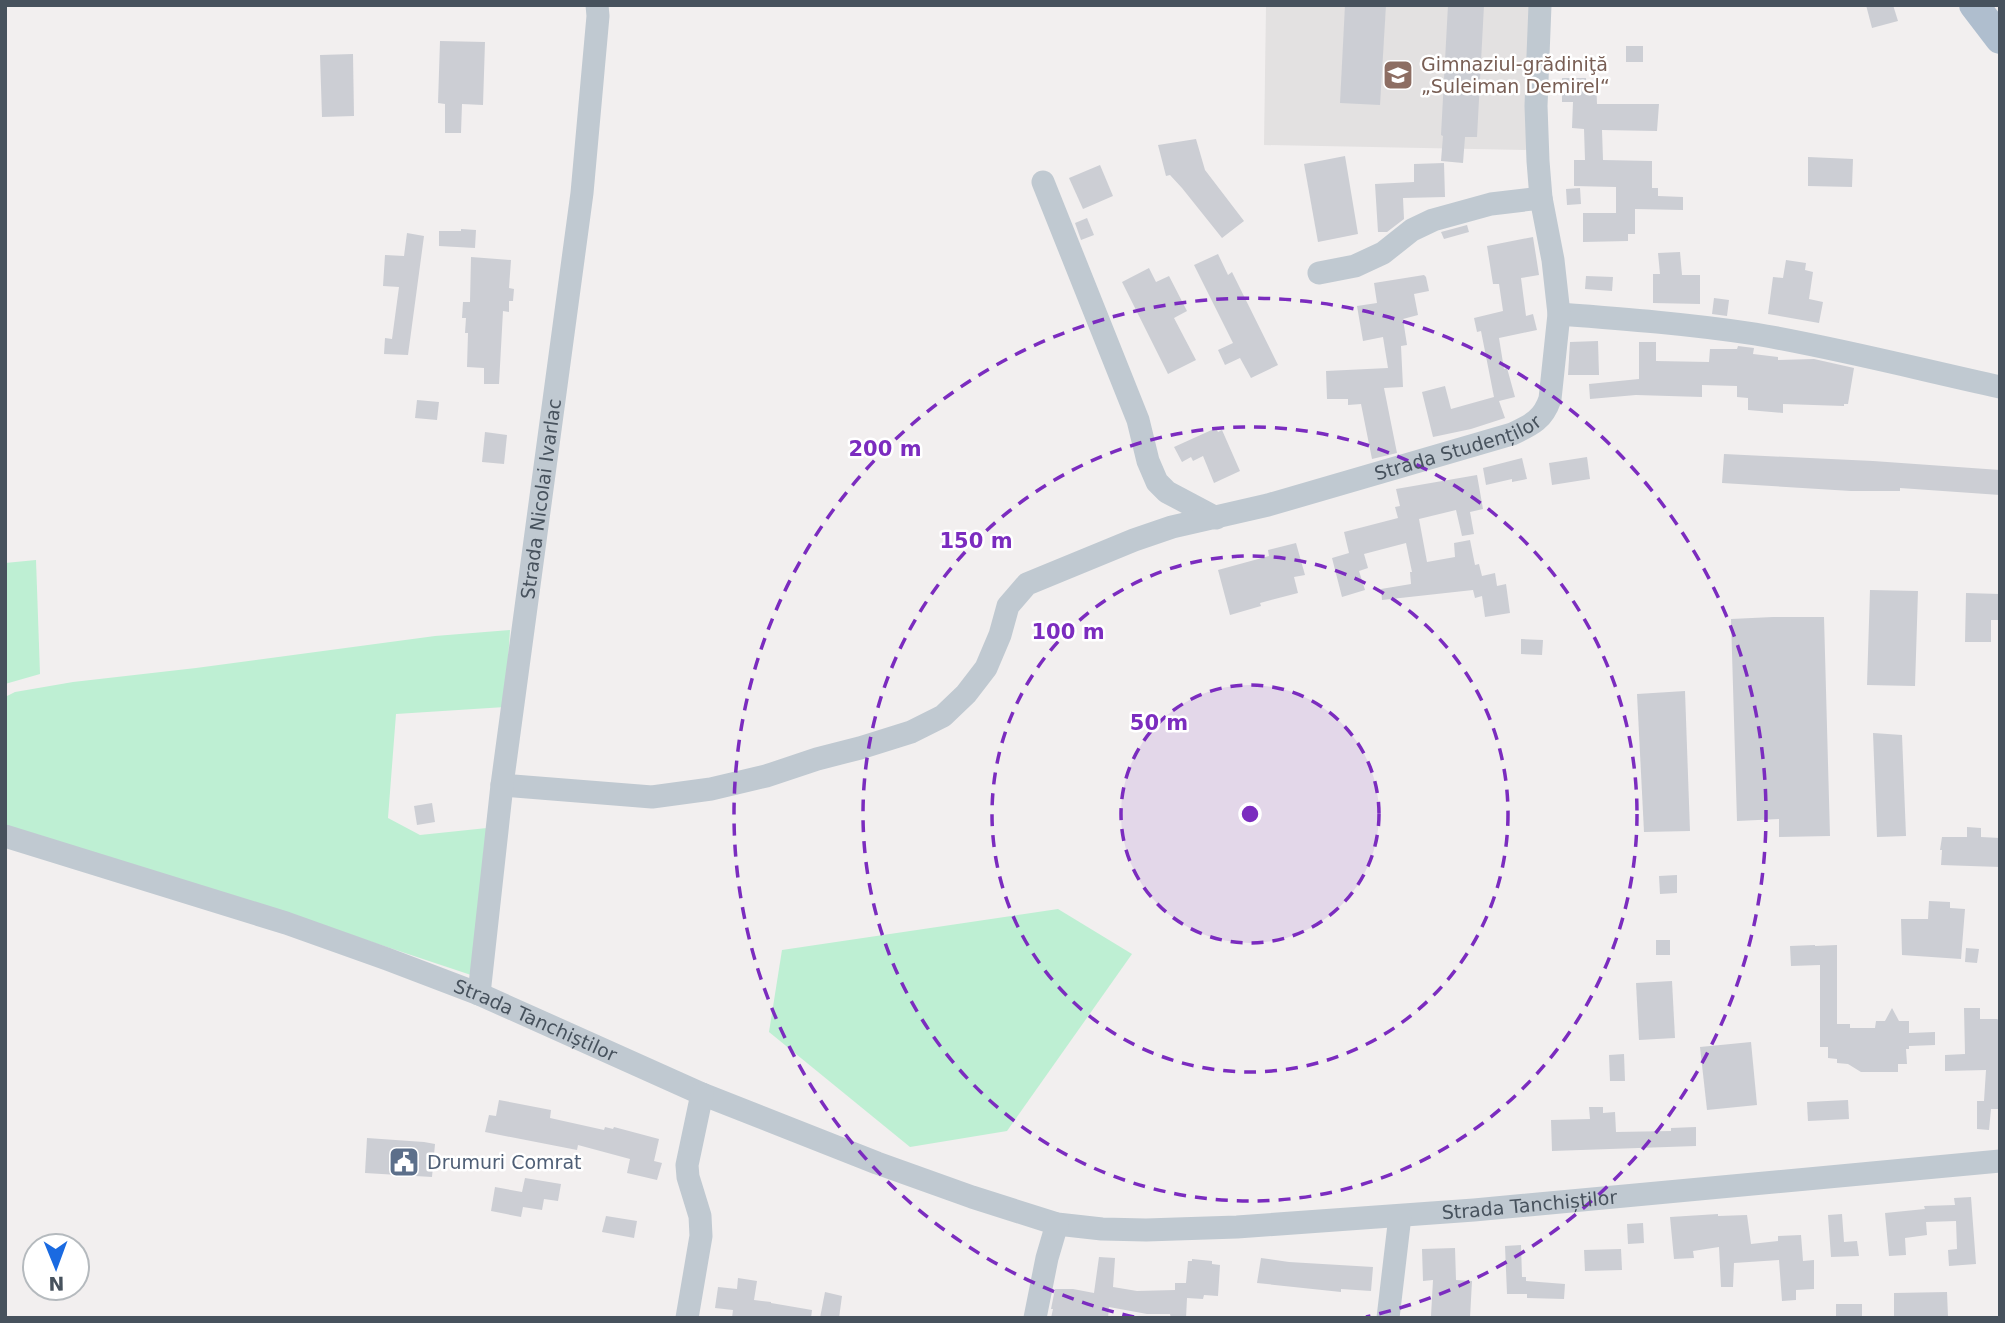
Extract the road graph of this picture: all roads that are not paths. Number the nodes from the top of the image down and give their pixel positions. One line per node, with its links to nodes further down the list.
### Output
1 (597, 5): 11 (street, Strada Nicolai Ivarlac)
2 (1540, 5): 6 (street, Strada Studenților)
3 (1974, 5): 4 (main road)
4 (2000, 40)
5 (1044, 182): 10 (street)
6 (1541, 198): 7 (street); 8 (street, Strada Studenților)
7 (1319, 273)
8 (1559, 314): 9 (street); 10 (street, Strada Studenților)
9 (2000, 387)
10 (1216, 518): 11 (street, Strada Studenților)
11 (502, 785): 13 (street, Strada Nicolai Ivarlac)
12 (5, 836): 13 (street, Strada Tanchiștilor)
13 (479, 994): 14 (street, Strada Tanchiștilor)
14 (702, 1094): 17 (street, Strada Tanchiștilor); 18 (street)
15 (2000, 1161): 16 (street, Strada Tanchiștilor)
16 (1399, 1216): 17 (street, Strada Tanchiștilor); 20 (street)
17 (1057, 1224): 19 (street)
18 (687, 1318)
19 (1035, 1318)
20 (1388, 1318)

